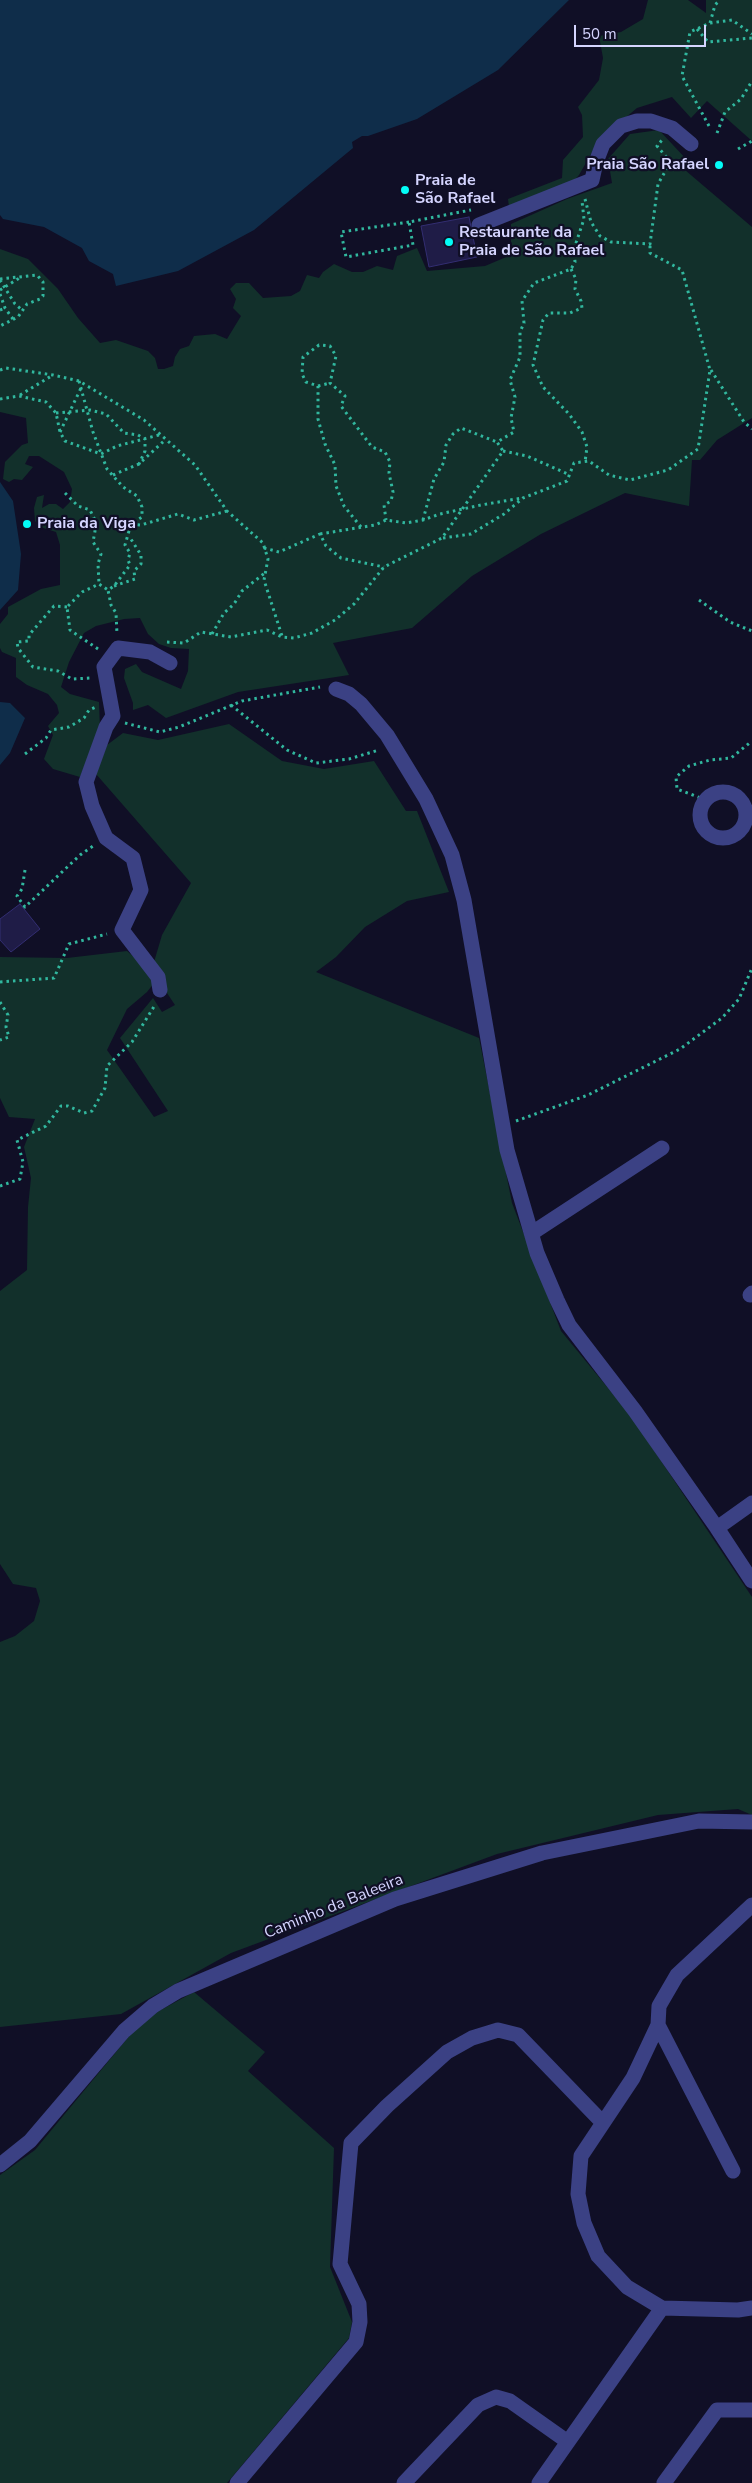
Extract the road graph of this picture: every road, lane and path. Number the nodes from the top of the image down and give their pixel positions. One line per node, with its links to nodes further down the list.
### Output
1 (720, 0): 2 (path)
2 (710, 23): 3 (path); 4 (path)
3 (697, 29): 5 (path); 7 (path)
4 (752, 34)
5 (752, 38)
6 (752, 81): 9 (path)
7 (709, 126)
8 (672, 128): 11 (street); 13 (street); 16 (path)
9 (717, 133)
10 (752, 141): 12 (path)
11 (691, 144)
12 (738, 149)
13 (579, 185): 15 (street); 16 (path); 17 (path)
14 (409, 222): 14 (path); 15 (path)
15 (478, 225)
16 (650, 244): 28 (path)
17 (571, 269): 44 (path); 47 (path)
18 (22, 276): 19 (path); 20 (path); 24 (path)
19 (0, 280): 20 (path)
20 (5, 288): 21 (path); 24 (path)
21 (0, 292): 22 (path)
22 (5, 308): 23 (path); 25 (path)
23 (0, 310)
24 (22, 310): 25 (path)
25 (13, 319): 26 (path)
26 (0, 326)
27 (0, 370): 29 (path)
28 (710, 370): 39 (path); 47 (path)
29 (53, 374): 30 (path); 34 (path)
30 (79, 381): 33 (path); 41 (path)
31 (330, 383): 32 (path); 32 (path); 55 (path)
32 (318, 386): 58 (path)
33 (81, 388): 36 (path); 38 (path)
34 (19, 396): 35 (path); 37 (path)
35 (0, 400)
36 (88, 410): 38 (path); 42 (path); 46 (path)
37 (56, 412): 38 (path); 40 (path)
38 (70, 413): 40 (path)
39 (752, 429)
40 (60, 432): 46 (path)
41 (160, 435): 42 (path); 43 (path)
42 (145, 439): 46 (path); 48 (path)
43 (165, 440): 48 (path); 54 (path)
44 (497, 442): 45 (path); 56 (path)
45 (503, 450): 50 (path); 53 (path)
46 (101, 454): 49 (path)
47 (585, 462): 50 (path)
48 (139, 464): 49 (path)
49 (113, 475): 57 (path)
50 (570, 475): 52 (path)
51 (65, 493): 65 (path)
52 (523, 498): 53 (path); 61 (path)
53 (463, 510): 56 (path); 61 (path)
54 (227, 511): 57 (path); 62 (path)
55 (386, 520): 56 (path); 58 (path)
56 (423, 520)
57 (131, 524): 60 (path)
58 (361, 528): 59 (path)
59 (320, 534): 62 (path); 63 (path)
60 (129, 536): 66 (path); 66 (path)
61 (442, 538): 63 (path)
62 (264, 548): 64 (path)
63 (384, 567): 72 (path)
64 (267, 572): 71 (path); 72 (path)
65 (99, 584): 67 (path); 69 (path)
66 (114, 586): 67 (path)
67 (108, 590): 74 (path)
68 (700, 600): 70 (path)
69 (68, 607): 74 (path); 76 (path)
70 (752, 631)
71 (212, 634): 72 (path); 73 (path)
72 (282, 637)
73 (150, 652): 74 (street); 75 (street)
74 (115, 653): 76 (street)
75 (170, 663)
76 (106, 678): 80 (street)
77 (336, 689): 78 (path); 82 (street)
78 (230, 705): 80 (path); 82 (path)
79 (98, 706): 83 (path)
80 (113, 716): 87 (street)
81 (752, 741): 84 (path)
82 (394, 746): 95 (street)
83 (24, 754)
84 (706, 800): 85 (street); 85 (street)
85 (746, 818): 86 (street)
86 (752, 833)
87 (106, 838): 88 (path); 89 (street)
88 (25, 870)
89 (122, 930): 91 (path); 92 (street)
90 (752, 968): 95 (path)
91 (0, 982)
92 (160, 990): 97 (path)
93 (0, 1002): 94 (path)
94 (0, 1040)
95 (504, 1125): 98 (street)
96 (662, 1148): 98 (street)
97 (0, 1186)
98 (532, 1233): 100 (street)
99 (752, 1503): 100 (street)
100 (717, 1528): 101 (street)
101 (752, 1580)
102 (752, 1822): 106 (street, Caminho da Baleeira)
103 (752, 1904): 104 (street)
104 (658, 2025): 105 (street); 107 (street)
105 (603, 2122): 108 (street); 112 (street)
106 (0, 2166)
107 (733, 2171)
108 (662, 2308): 109 (street); 111 (street)
109 (752, 2308)
110 (752, 2410): 115 (street)
111 (568, 2442): 113 (street); 114 (street)
112 (237, 2483)
113 (404, 2483)
114 (539, 2483)
115 (664, 2483)

